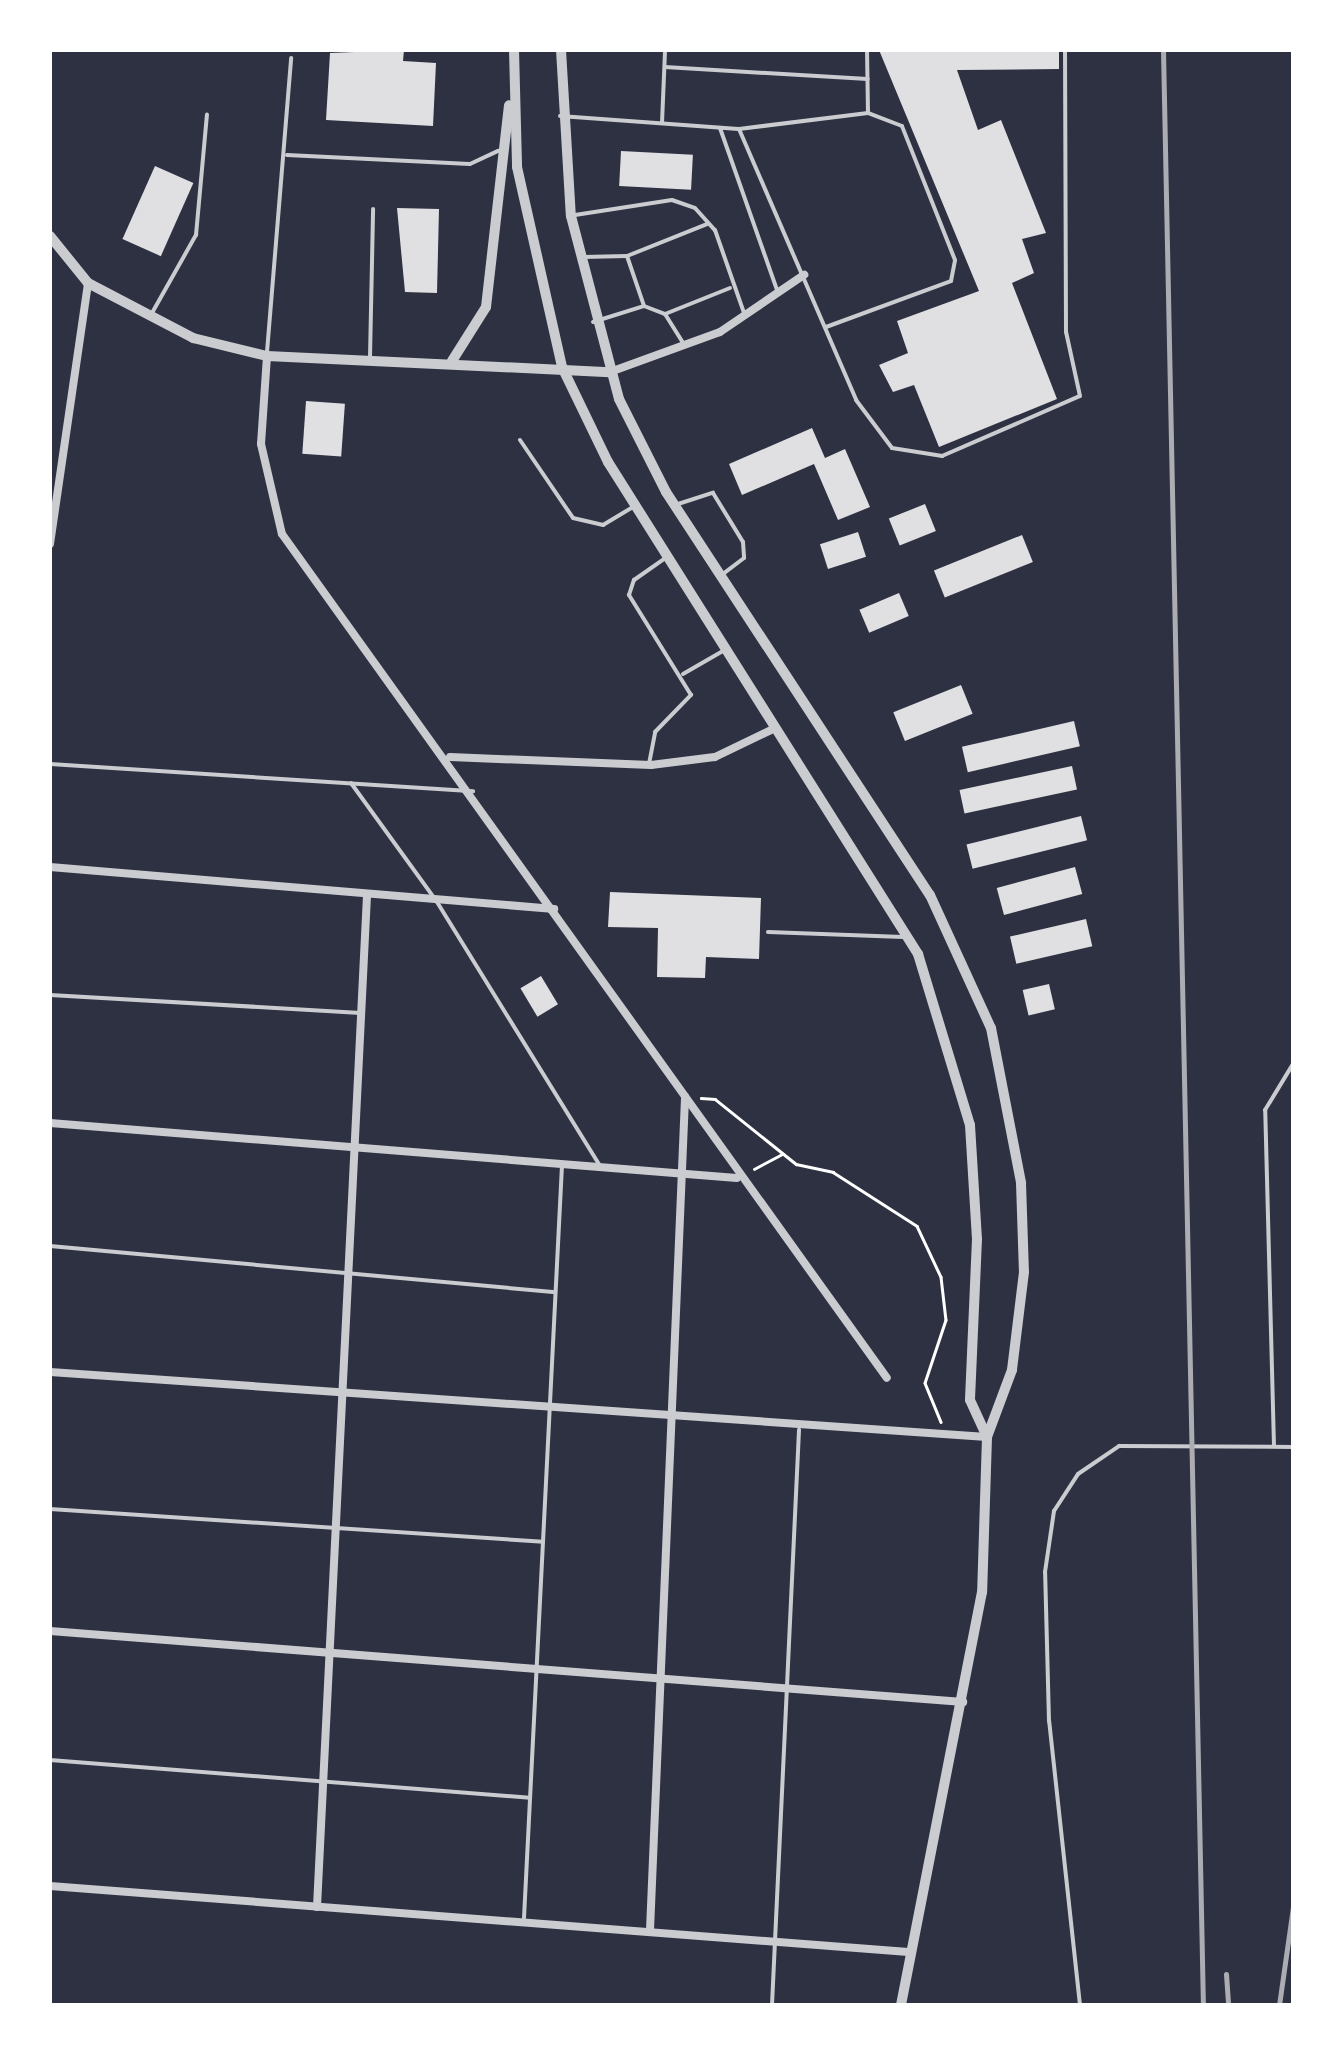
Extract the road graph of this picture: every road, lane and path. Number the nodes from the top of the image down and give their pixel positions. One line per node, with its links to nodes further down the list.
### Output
1 (514, 50): 9 (street)
2 (561, 50): 12 (street)
3 (665, 50): 7 (lane)
4 (867, 50): 8 (lane)
5 (1066, 50): 33 (lane)
6 (291, 58): 17 (lane)
7 (664, 67): 8 (lane); 13 (lane)
8 (868, 79): 10 (lane)
9 (511, 94): 16 (street); 38 (street)
10 (868, 112): 15 (lane); 33 (lane)
11 (207, 114): 31 (lane)
12 (560, 116): 13 (lane); 19 (street)
13 (662, 123): 14 (lane)
14 (720, 128): 15 (lane); 27 (lane)
15 (739, 129): 24 (lane)
16 (498, 151): 17 (lane); 37 (street)
17 (287, 155): 35 (lane)
18 (373, 209): 36 (lane)
19 (571, 216): 20 (lane); 23 (street)
20 (708, 224): 22 (lane); 26 (lane)
21 (50, 236): 25 (street)
22 (628, 256): 23 (lane); 28 (lane)
23 (578, 258): 32 (street)
24 (804, 275): 27 (street); 33 (lane)
25 (88, 284): 31 (street); 43 (street)
26 (732, 288): 29 (lane); 30 (lane)
27 (778, 293): 30 (street)
28 (644, 306): 29 (lane); 32 (lane)
29 (665, 314): 34 (lane)
30 (745, 315): 34 (street)
31 (150, 317): 35 (street)
32 (594, 322): 39 (street)
33 (826, 327)
34 (686, 347): 39 (street)
35 (267, 356): 36 (street); 49 (street)
36 (370, 361): 37 (street)
37 (452, 361): 38 (street)
38 (562, 367): 39 (street); 41 (street)
39 (610, 372): 42 (street)
40 (520, 440): 41 (lane)
41 (635, 506): 44 (street)
42 (675, 506): 45 (street); 45 (lane)
43 (50, 544)
44 (666, 558): 46 (street); 47 (lane)
45 (720, 576): 81 (street)
46 (723, 651): 47 (lane); 48 (street)
47 (683, 674): 51 (lane)
48 (771, 730): 51 (street); 59 (street)
49 (450, 758): 51 (street); 53 (street)
50 (50, 764): 52 (lane)
51 (648, 765)
52 (350, 783): 53 (lane); 56 (lane)
53 (473, 791): 57 (street)
54 (50, 868): 55 (street)
55 (366, 894): 56 (street); 61 (street)
56 (437, 902): 57 (street); 68 (lane)
57 (555, 909): 63 (street)
58 (768, 932): 59 (lane)
59 (908, 937): 81 (street)
60 (50, 996): 61 (lane)
61 (364, 1014): 65 (street)
62 (1293, 1064): 82 (lane)
63 (685, 1098): 66 (path); 69 (street); 70 (street)
64 (50, 1123): 65 (street)
65 (356, 1146): 67 (street); 72 (street)
66 (784, 1154): 70 (path); 80 (path)
67 (562, 1164): 68 (street); 73 (lane)
68 (602, 1168): 69 (street)
69 (683, 1174): 70 (street); 78 (street)
70 (737, 1178): 75 (street)
71 (50, 1246): 72 (lane)
72 (350, 1272): 73 (lane); 76 (street)
73 (555, 1292): 77 (lane)
74 (50, 1372): 76 (street)
75 (887, 1378)
76 (342, 1397): 77 (street); 85 (street)
77 (549, 1411): 78 (street); 86 (lane)
78 (675, 1420): 79 (street); 90 (street)
79 (798, 1430): 80 (street); 91 (lane)
80 (940, 1434): 81 (street)
81 (987, 1436): 92 (street)
82 (1274, 1446): 83 (lane); 104 (lane)
83 (1293, 1447)
84 (50, 1508): 85 (lane)
85 (336, 1526): 86 (lane); 88 (street)
86 (543, 1542): 89 (lane)
87 (50, 1631): 88 (street)
88 (330, 1654): 89 (street); 94 (street)
89 (537, 1669): 90 (street); 95 (lane)
90 (663, 1676): 91 (street); 99 (street)
91 (789, 1683): 92 (street); 100 (lane)
92 (965, 1702): 101 (street)
93 (50, 1760): 94 (lane)
94 (323, 1780): 95 (lane); 97 (street)
95 (530, 1798): 98 (lane)
96 (50, 1886): 97 (street)
97 (317, 1906): 98 (street)
98 (524, 1918): 99 (street)
99 (650, 1930): 100 (street)
100 (776, 1938): 101 (street); 102 (lane)
101 (908, 1952): 103 (street)
102 (772, 2005)
103 (901, 2005)
104 (1080, 2005)

